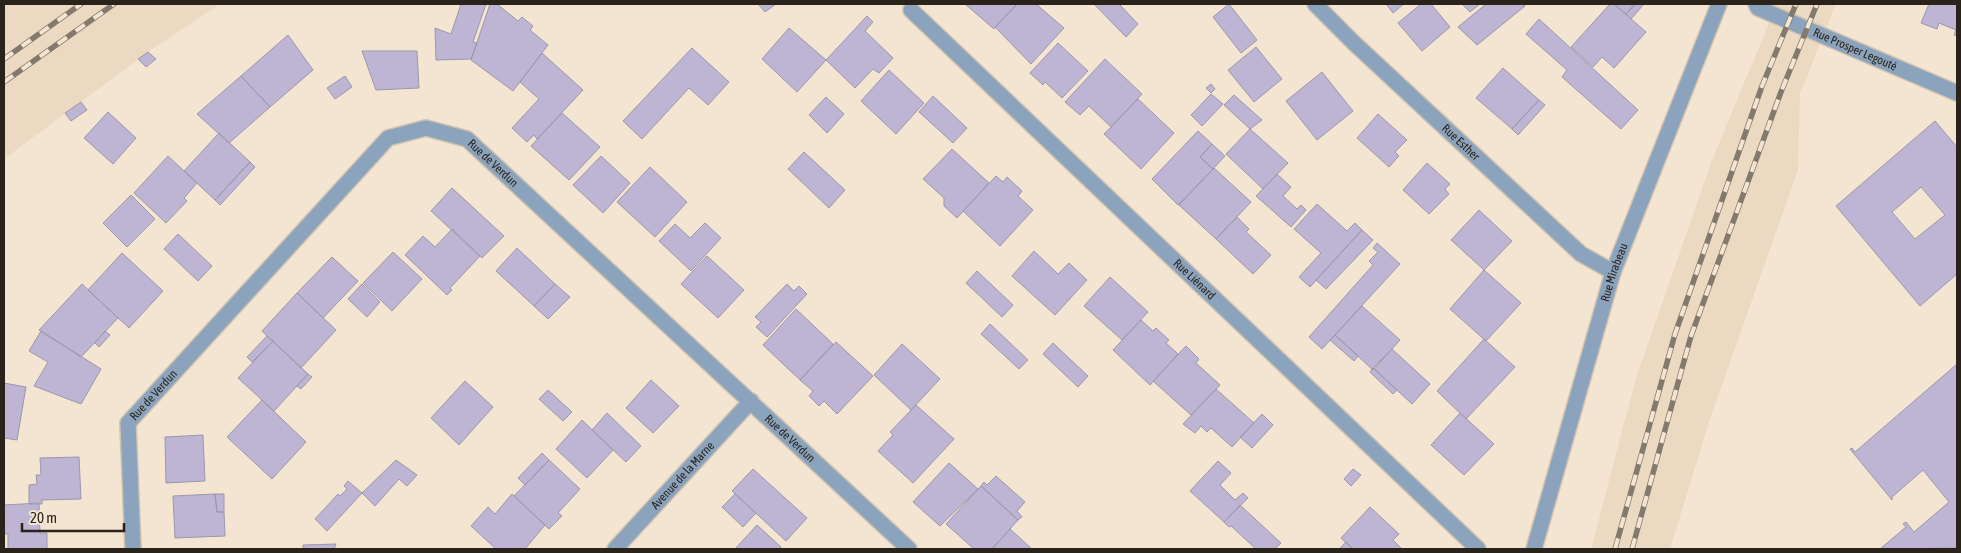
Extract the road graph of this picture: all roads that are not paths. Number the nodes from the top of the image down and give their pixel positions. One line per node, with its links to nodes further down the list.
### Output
1 (1315, 4): 6 (street, Rue Esther)
2 (1719, 4): 6 (street, Rue Mirabeau)
3 (1756, 4): 5 (street, Rue Prosper Legouté)
4 (911, 10): 11 (street, Rue Liénard)
5 (1957, 92)
6 (1613, 272): 12 (street, Rue Mirabeau)
7 (751, 402): 8 (street, Rue de Verdun); 9 (street, Avenue de la Marne); 10 (street, Rue de Verdun)
8 (133, 549)
9 (616, 549)
10 (909, 549)
11 (1478, 549)
12 (1534, 549)

